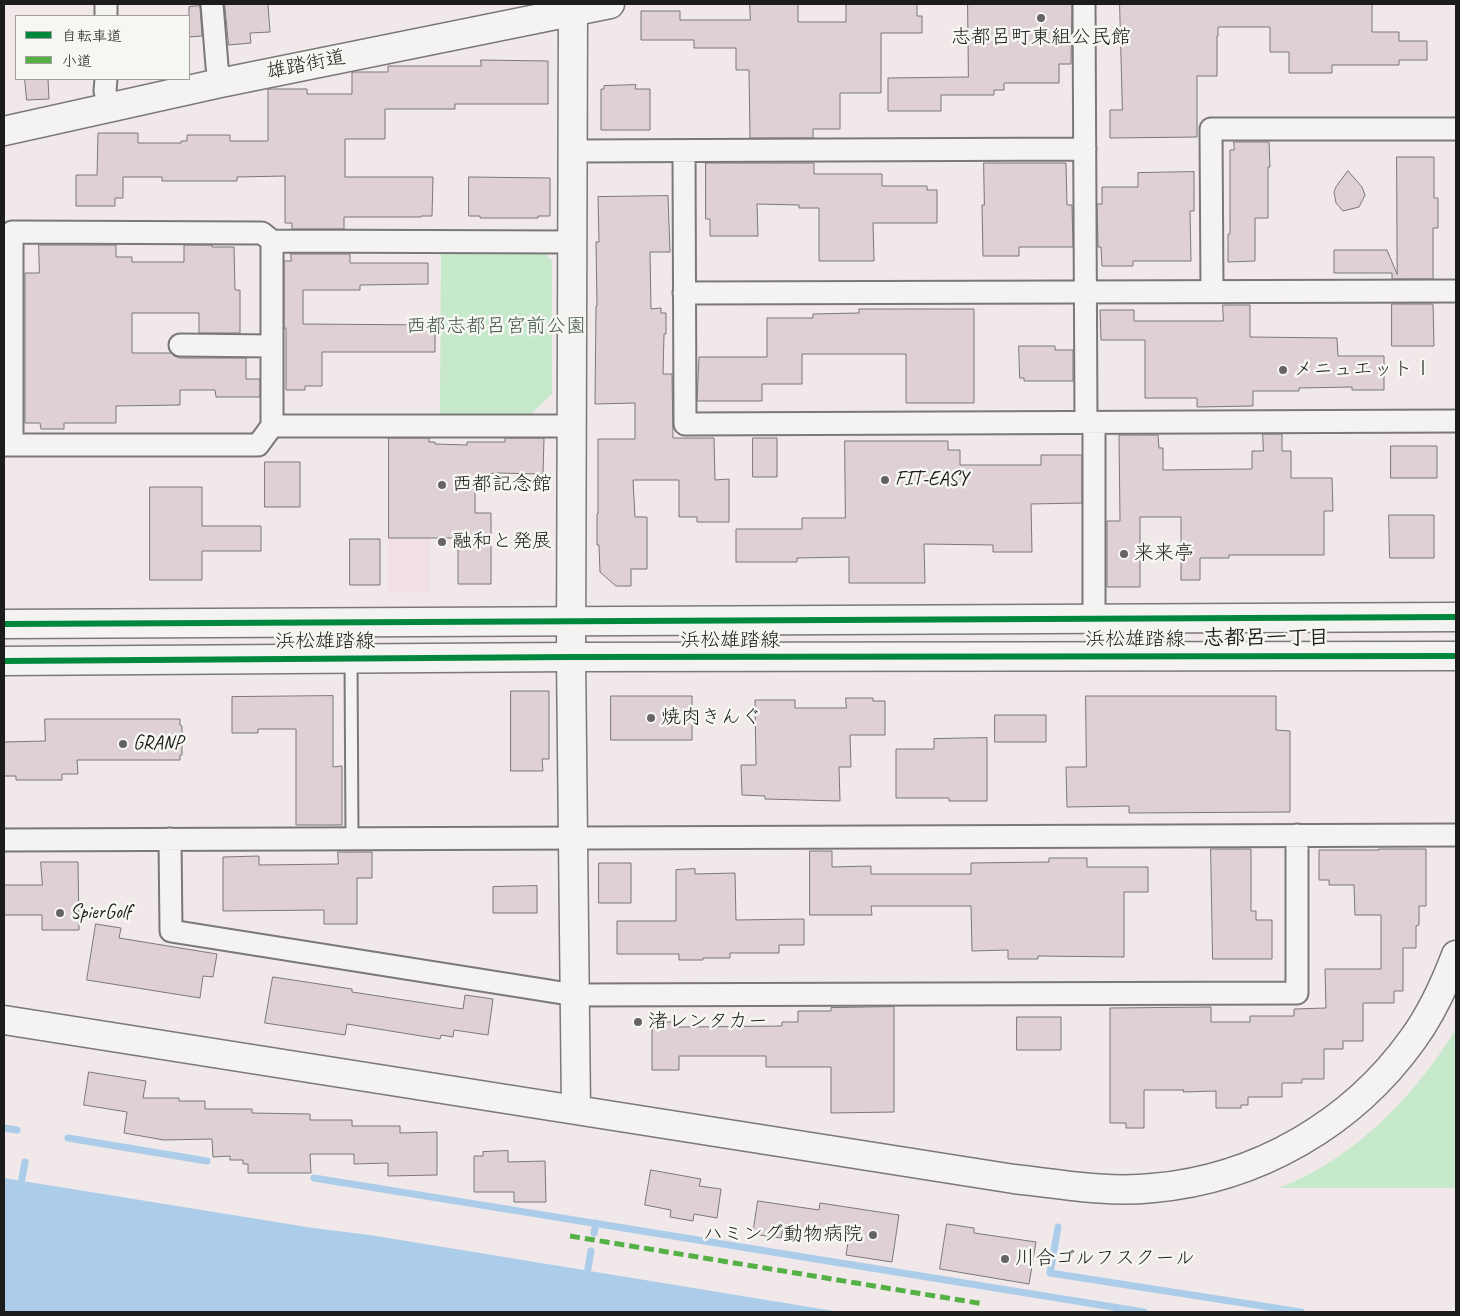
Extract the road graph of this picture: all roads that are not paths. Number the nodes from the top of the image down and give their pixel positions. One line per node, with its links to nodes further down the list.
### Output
1 (212, 4): 6 (street)
2 (610, 4): 4 (street, 雄踏街道)
3 (1084, 4): 10 (street)
4 (573, 7): 6 (street, 雄踏街道); 11 (street)
5 (106, 80): 7 (street)
6 (220, 82): 7 (street, 雄踏街道)
7 (109, 108): 9 (street, 雄踏街道)
8 (1456, 129): 15 (street)
9 (4, 131)
10 (1085, 149): 12 (street); 17 (street)
11 (572, 151): 12 (street); 14 (street)
12 (684, 151): 18 (street)
13 (272, 241): 14 (street); 20 (street); 25 (street)
14 (572, 242): 24 (street)
15 (1212, 291): 16 (street); 17 (street)
16 (1456, 291)
17 (1086, 292): 18 (street); 22 (street)
18 (684, 293): 22 (street)
19 (180, 345): 20 (street)
20 (272, 346): 23 (street)
21 (1456, 421): 22 (street)
22 (1090, 423): 27 (street)
23 (272, 426): 24 (street); 25 (street)
24 (572, 426): 28 (street)
25 (8, 444)
26 (1456, 618): 27 (street, 浜松雄踏線)
27 (1094, 619): 28 (street, 浜松雄踏線)
28 (571, 621): 29 (street, 浜松雄踏線); 31 (street)
29 (4, 624)
30 (1456, 656): 31 (street, 浜松雄踏線)
31 (571, 657): 32 (street, 浜松雄踏線); 37 (street)
32 (351, 658): 33 (street, 浜松雄踏線); 36 (lane)
33 (4, 660)
34 (1456, 834): 35 (street)
35 (1297, 835): 37 (street); 41 (street)
36 (352, 838): 37 (street); 38 (street)
37 (573, 838): 41 (street)
38 (170, 839): 39 (street); 41 (street)
39 (4, 840)
40 (1456, 955): 43 (street)
41 (575, 995): 43 (street)
42 (4, 1020): 43 (street)
43 (576, 1110)

